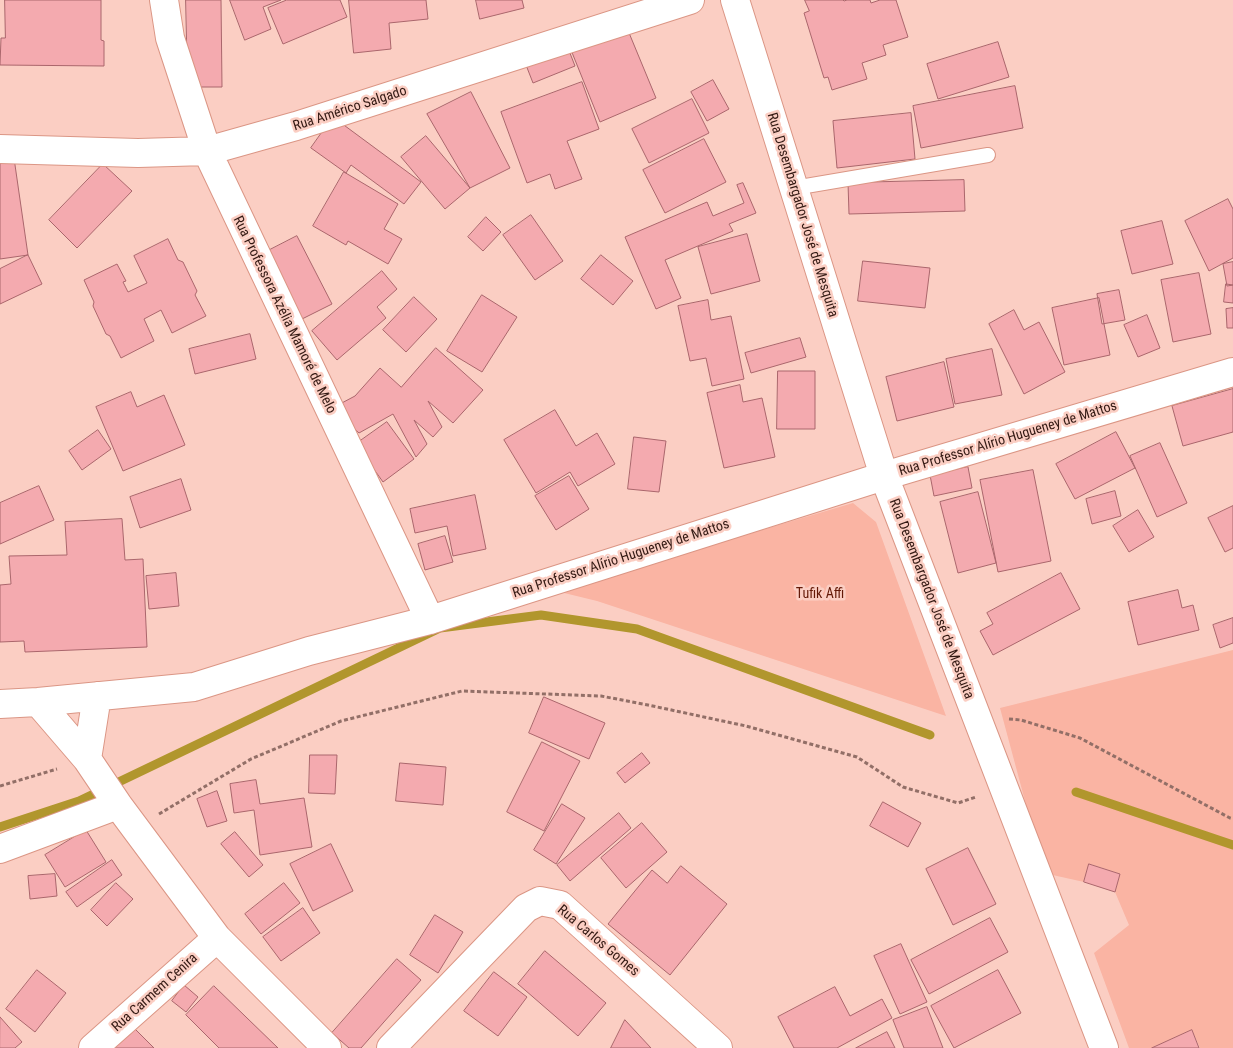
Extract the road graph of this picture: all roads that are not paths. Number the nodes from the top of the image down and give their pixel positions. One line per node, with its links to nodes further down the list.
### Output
1 (164, 0): 5 (street, Rua Professora Azélia Mamoré de Melo)
2 (690, 0): 5 (street, Rua Américo Salgado)
3 (734, 0): 7 (street, Rua Desembargador José de Mesquita)
4 (0, 149): 5 (street, Rua Américo Salgado)
5 (207, 151): 10 (street, Rua Professora Azélia Mamoré de Melo)
6 (988, 156): 7 (lane)
7 (794, 188): 9 (street, Rua Desembargador José de Mesquita)
8 (1233, 372): 9 (street, Rua Professor Alírio Hugueney de Mattos)
9 (884, 476): 10 (street, Rua Professor Alírio Hugueney de Mattos); 22 (street, Rua Desembargador José de Mesquita)
10 (430, 620): 11 (street, Rua Professor Alírio Hugueney de Mattos)
11 (97, 696): 12 (street, Rua Professor Alírio Hugueney de Mattos); 14 (street)
12 (38, 702): 13 (street, Rua Professor Alírio Hugueney de Mattos); 14 (street)
13 (0, 704)
14 (89, 763): 15 (street)
15 (114, 801): 16 (street); 17 (street)
16 (0, 849)
17 (217, 938): 18 (street, Rua Carmem Cenira); 19 (street)
18 (92, 1048)
19 (327, 1048)
20 (391, 1048): 21 (street, Rua Carlos Gomes)
21 (718, 1048)
22 (1104, 1048)

